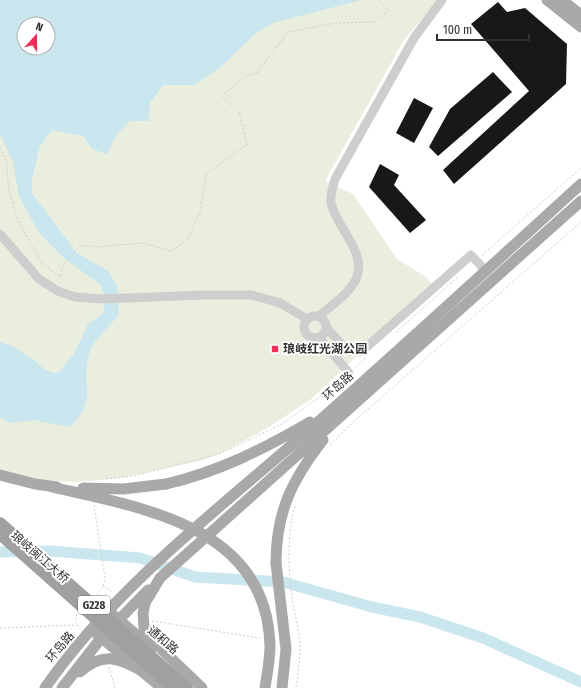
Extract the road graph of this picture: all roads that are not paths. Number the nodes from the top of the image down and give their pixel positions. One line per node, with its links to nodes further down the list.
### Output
1 (442, 0): 10 (street)
2 (547, 0): 5 (main road)
3 (562, 0): 4 (main road)
4 (581, 15)
5 (581, 27)
6 (581, 184): 9 (main road, 环岛路)
7 (581, 201): 16 (main road, 环岛路)
8 (0, 234): 11 (street)
9 (486, 270): 12 (street); 15 (main road, 环岛路)
10 (319, 316): 11 (street); 12 (street)
11 (307, 319): 13 (street)
12 (326, 327): 13 (street)
13 (319, 337): 14 (street)
14 (349, 374)
15 (331, 410): 18 (main road, bridge); 22 (main road, 环岛路)
16 (340, 418): 21 (main road, 环岛路); 34 (main road, bridge)
17 (0, 475): 18 (main road, bridge)
18 (52, 487): 33 (main road, bridge)
19 (0, 523): 31 (highway, 琅岐闽江大桥 / G228, bridge)
20 (0, 534): 30 (highway, 琅岐闽江大桥 / G228, bridge)
21 (160, 578): 23 (main road); 32 (main road)
22 (109, 611): 23 (main road, 通和路); 24 (main road, 环岛路)
23 (119, 619): 25 (main road); 32 (main road, 通和路)
24 (92, 629): 25 (main road); 28 (main road, 环岛路)
25 (102, 638): 26 (main road); 27 (main road)
26 (142, 671): 27 (main road); 29 (main road)
27 (62, 687)
28 (45, 688)
29 (162, 688)
30 (174, 688)
31 (187, 688)
32 (201, 688)
33 (265, 688)
34 (282, 688)

